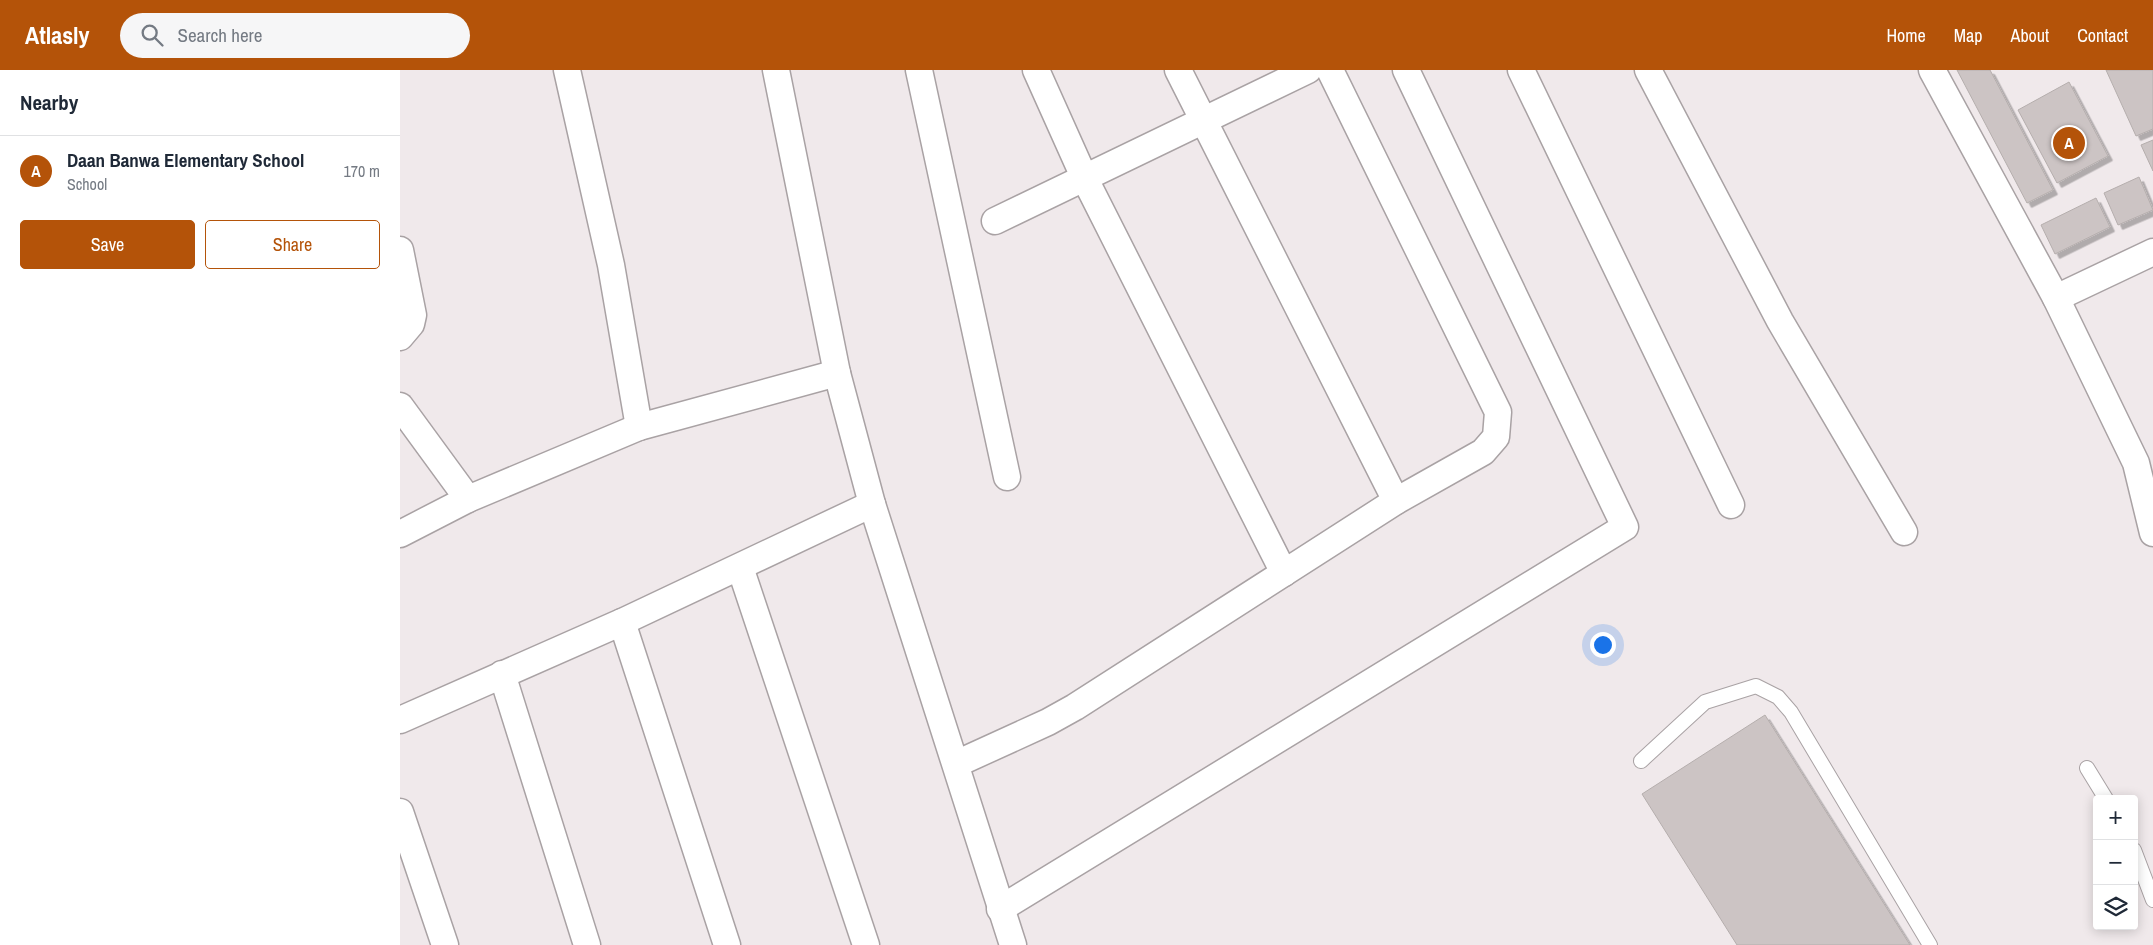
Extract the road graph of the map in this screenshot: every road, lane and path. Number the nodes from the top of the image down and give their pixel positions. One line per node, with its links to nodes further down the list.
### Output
1 (567, 70): 21 (street)
2 (776, 70): 19 (street)
3 (919, 70): 22 (street)
4 (1036, 70): 13 (street)
5 (1178, 70): 12 (street)
6 (1308, 70): 12 (street)
7 (1330, 70): 24 (street)
8 (1406, 70): 42 (street)
9 (1521, 70): 26 (street)
10 (1648, 70): 27 (street)
11 (1932, 70): 17 (street)
12 (1203, 120): 13 (street); 24 (street)
13 (1084, 178): 14 (street); 31 (street)
14 (995, 221)
15 (400, 250): 18 (street)
16 (2153, 252): 17 (street)
17 (2056, 298): 28 (street)
18 (400, 337)
19 (837, 373): 21 (street); 25 (street)
20 (400, 406): 23 (street)
21 (639, 427): 23 (street)
22 (1007, 477)
23 (468, 499): 29 (street)
24 (1396, 501): 31 (street)
25 (872, 504): 30 (street); 36 (street)
26 (1731, 505)
27 (1904, 532)
28 (2153, 533)
29 (400, 534)
30 (740, 567): 32 (street); 46 (street)
31 (1284, 573): 36 (street)
32 (622, 622): 33 (street); 45 (street)
33 (502, 674): 34 (street); 44 (street)
34 (400, 720)
35 (1641, 761): 48 (lane)
36 (956, 764): 42 (street)
37 (2087, 768): 38 (lane)
38 (2104, 795)
39 (400, 812): 43 (street)
40 (2138, 861): 41 (lane)
41 (2153, 900)
42 (1000, 909): 47 (street)
43 (445, 945)
44 (587, 945)
45 (727, 945)
46 (866, 945)
47 (1014, 945)
48 (1930, 945)

